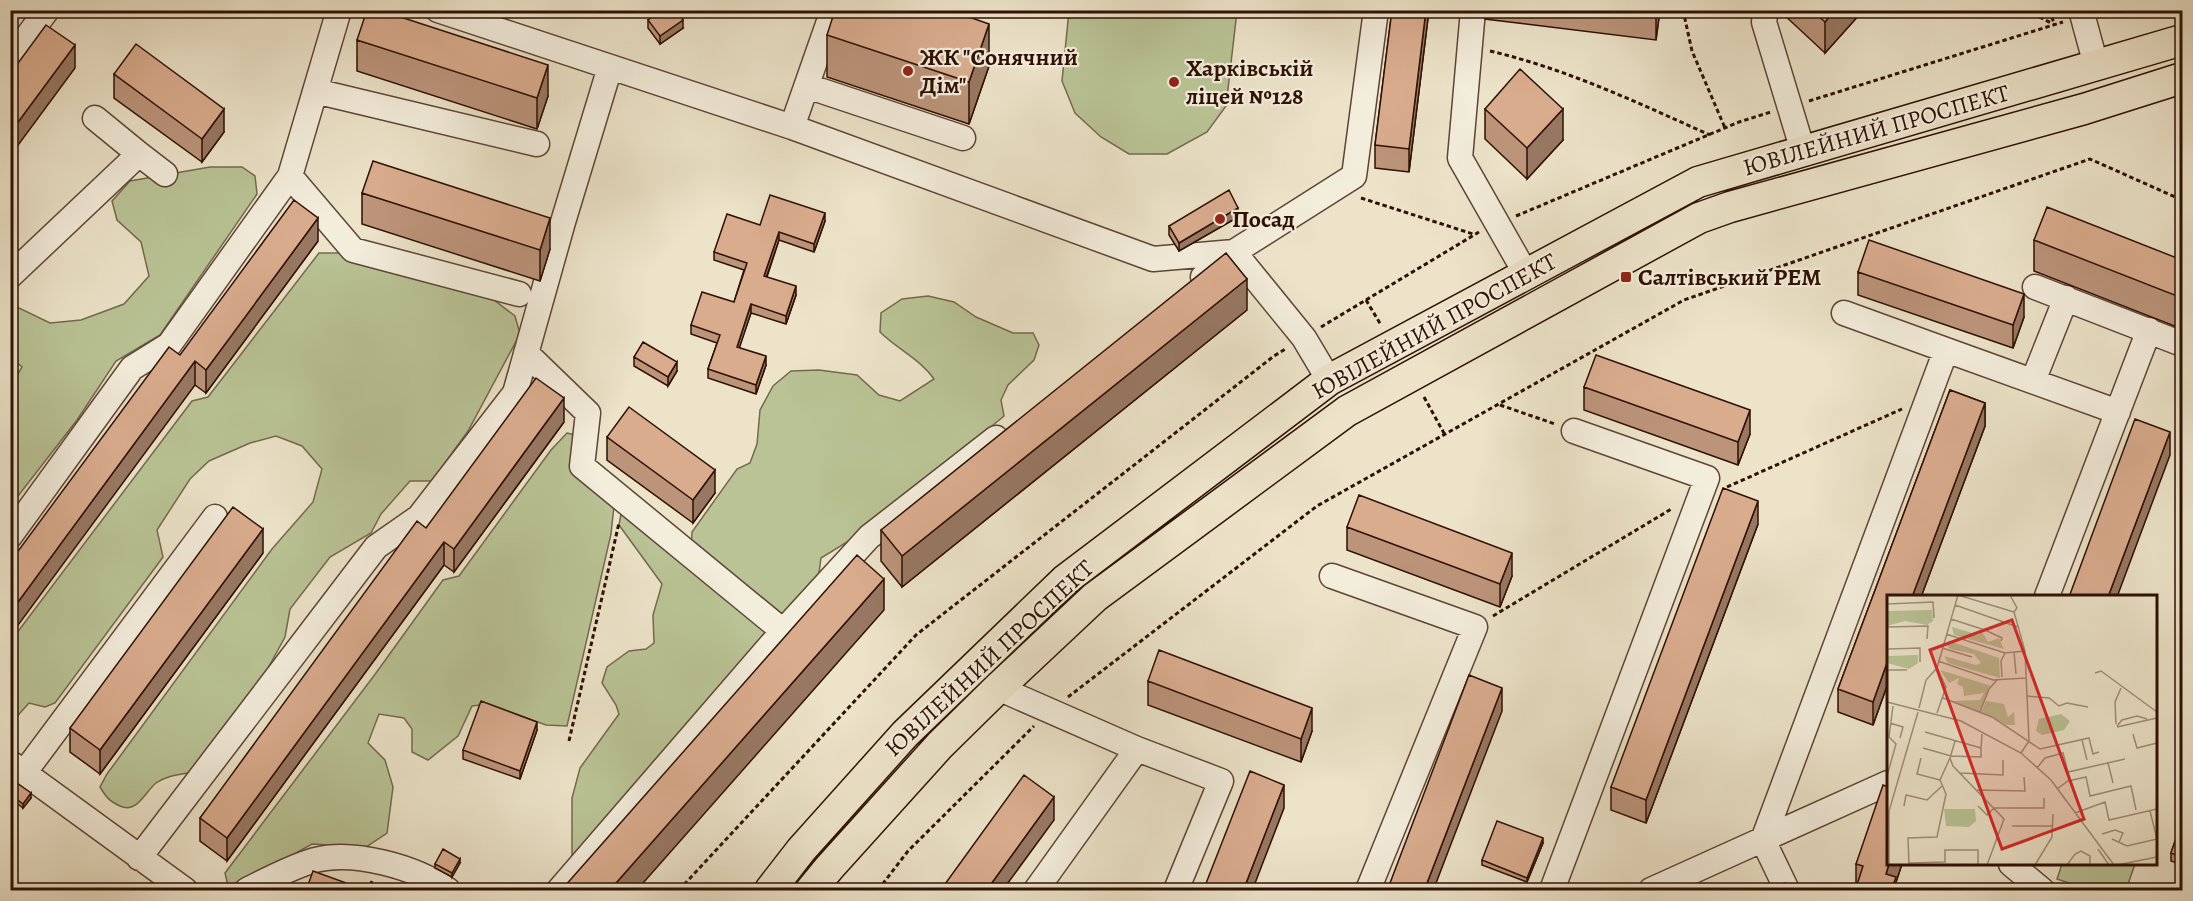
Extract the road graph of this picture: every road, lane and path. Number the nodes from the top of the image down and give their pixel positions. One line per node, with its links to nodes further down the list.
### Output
1 (47, 10): 14 (street)
2 (339, 10): 19 (street)
3 (438, 10): 16 (street)
4 (833, 10): 18 (street)
5 (1376, 10): 30 (street)
6 (1473, 10): 13 (street)
7 (1683, 10): 22 (path)
8 (1766, 10): 26 (street)
9 (2026, 10): 10 (path)
10 (2049, 10)
11 (2082, 10): 15 (street)
12 (2182, 40): 15 (main road, ЮВІЛЕЙНИЙ ПРОСПЕКТ)
13 (1470, 46): 23 (path); 34 (street)
14 (10, 60)
15 (2096, 65): 26 (main road, ЮВІЛЕЙНИЙ ПРОСПЕКТ)
16 (610, 67): 21 (street); 46 (street)
17 (2182, 78): 52 (main road, ЮВІЛЕЙНИЙ ПРОСПЕКТ)
18 (807, 86): 21 (street); 24 (street)
19 (315, 91): 25 (street); 29 (street)
20 (95, 118): 27 (street)
21 (792, 127): 33 (street)
22 (1725, 128)
23 (1710, 135)
24 (963, 138)
25 (537, 144)
26 (1803, 151): 34 (main road, ЮВІЛЕЙНИЙ ПРОСПЕКТ)
27 (139, 154): 28 (street); 35 (street)
28 (165, 174)
29 (290, 177): 38 (street); 60 (street)
30 (1341, 184): 32 (path); 33 (street)
31 (2182, 200): 51 (path)
32 (1473, 234)
33 (1234, 252): 37 (street); 47 (street)
34 (1526, 274): 47 (main road, ЮВІЛЕЙНИЙ ПРОСПЕКТ)
35 (10, 276)
36 (2035, 287): 39 (street)
37 (1188, 289)
38 (519, 294)
39 (2066, 298): 43 (street); 48 (street)
40 (1366, 300): 42 (path)
41 (1844, 313): 45 (street)
42 (1382, 326)
43 (2150, 330): 44 (street); 53 (street)
44 (2182, 344)
45 (1946, 350): 48 (street); 50 (street)
46 (526, 353): 58 (street); 72 (street)
47 (1329, 380): 52 (main road); 80 (main road, ЮВІЛЕЙНИЙ ПРОСПЕКТ)
48 (2033, 381): 53 (street)
49 (1421, 393): 56 (path)
50 (1928, 398): 57 (path); 71 (street)
51 (1500, 405): 55 (path); 56 (path)
52 (1347, 411): 65 (main road, ЮВІЛЕЙНИЙ ПРОСПЕКТ)
53 (2118, 412): 62 (street)
54 (1010, 428): 64 (street)
55 (1574, 431): 57 (street)
56 (1445, 435): 66 (path)
57 (1701, 495): 63 (path); 86 (street)
58 (624, 500): 64 (street); 67 (path)
59 (215, 517): 69 (street)
60 (10, 536)
61 (1332, 576): 63 (street)
62 (2049, 595)
63 (1475, 627): 85 (street)
64 (783, 632): 79 (street)
65 (998, 688): 66 (street); 81 (main road, ЮВІЛЕЙНИЙ ПРОСПЕКТ)
66 (1050, 711): 68 (street); 82 (path)
67 (569, 741)
68 (1137, 749): 83 (street); 84 (street)
69 (17, 768): 72 (street)
70 (1887, 783): 71 (street)
71 (1763, 840): 87 (street); 88 (street)
72 (139, 858): 75 (street)
73 (2011, 865): 89 (street)
74 (373, 877): 77 (path)
75 (185, 891)
76 (247, 891): 78 (street)
77 (369, 891)
78 (448, 891)
79 (559, 891)
80 (770, 891)
81 (811, 891)
82 (878, 891)
83 (1036, 891)
84 (1176, 891)
85 (1368, 891)
86 (1552, 891)
87 (1651, 891)
88 (1787, 891)
89 (2042, 891)

